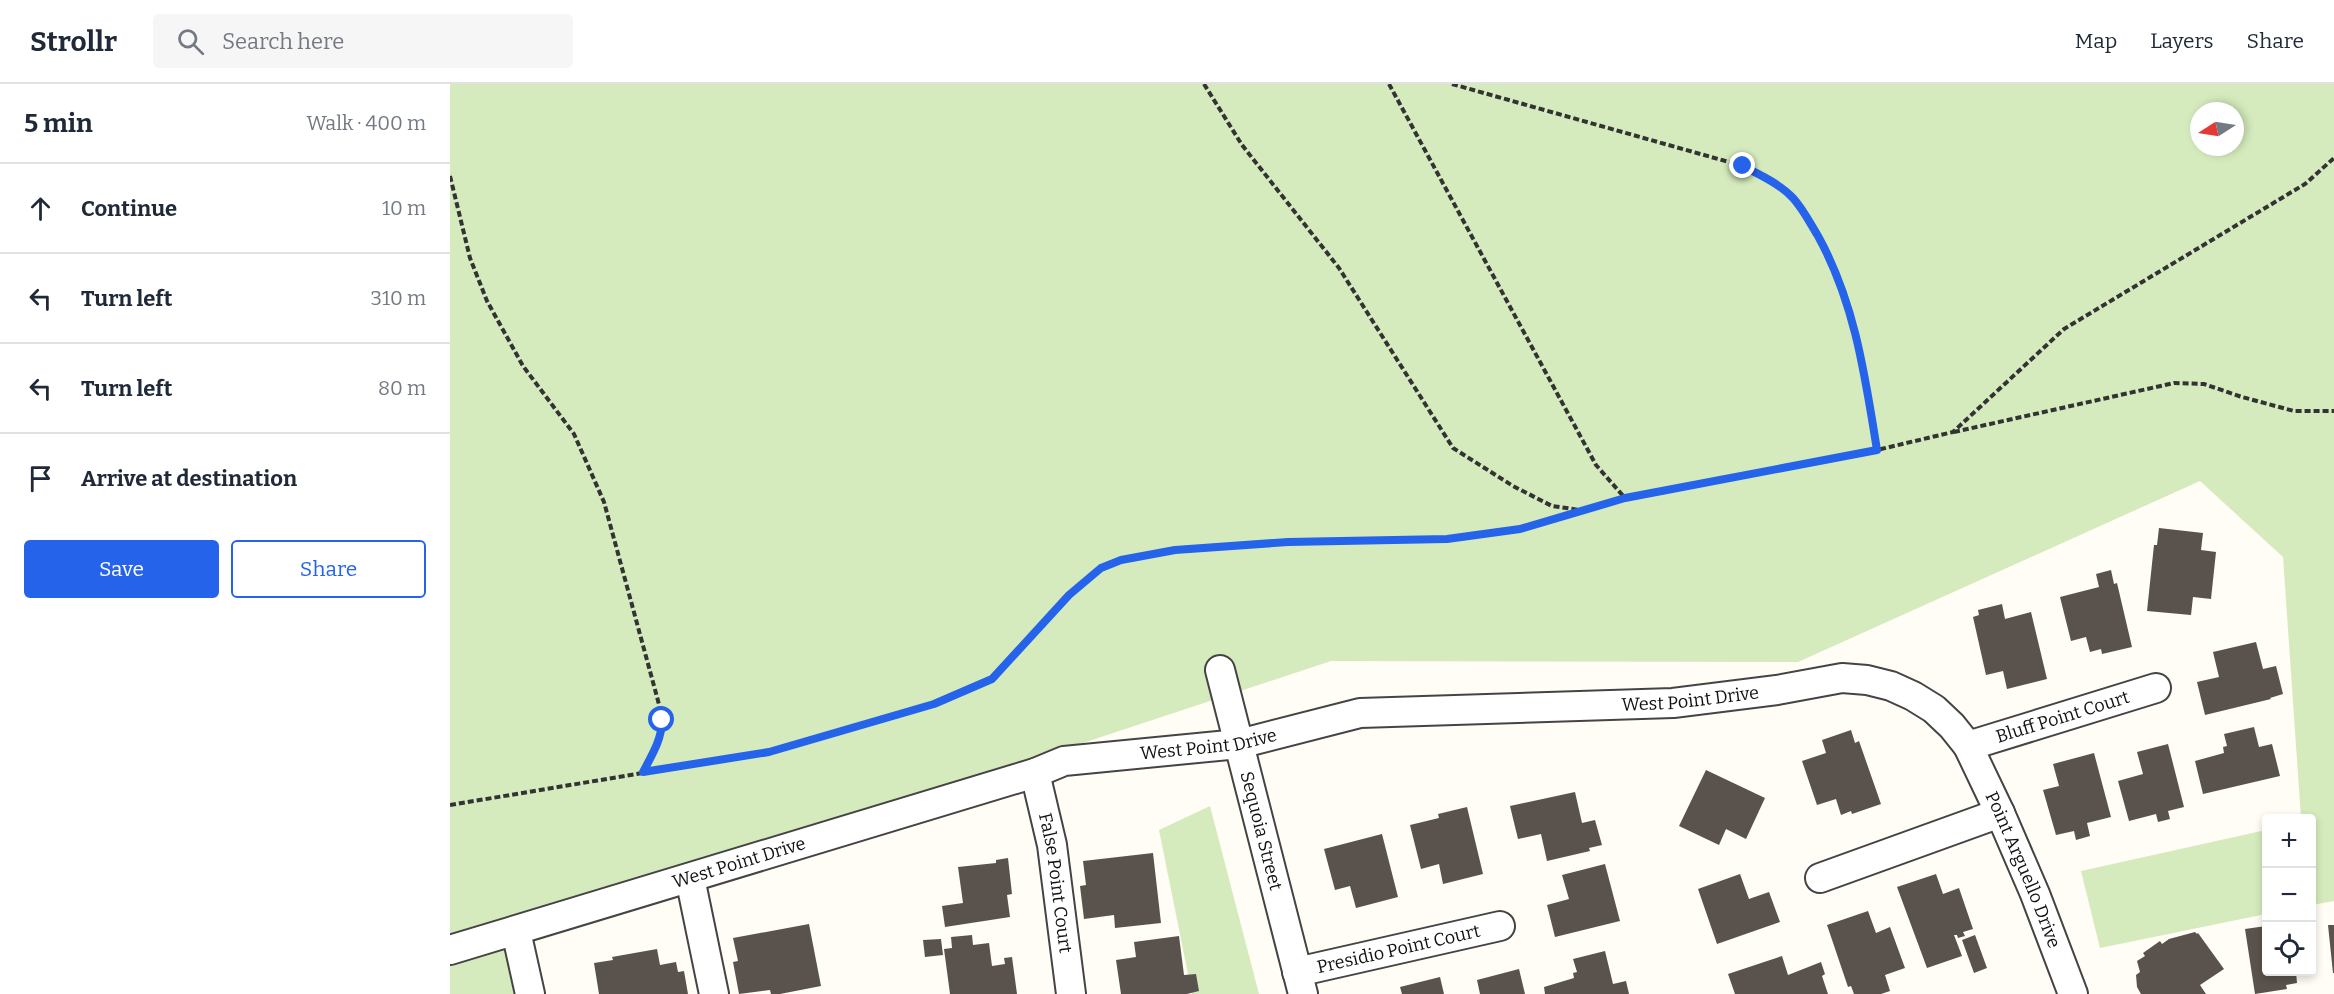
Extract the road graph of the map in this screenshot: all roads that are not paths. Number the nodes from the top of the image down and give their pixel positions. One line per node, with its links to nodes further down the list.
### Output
1 (1220, 670): 3 (street, Sequoia Street)
2 (2156, 688): 4 (street, Bluff Point Court)
3 (1239, 744): 4 (street, West Point Drive); 5 (street, West Point Drive); 12 (street, Sequoia Street)
4 (1968, 746): 6 (street, Point Arguello Drive)
5 (1035, 774): 7 (street, West Point Drive); 15 (street, False Point Court)
6 (2000, 813): 8 (street); 16 (street, Point Arguello Drive)
7 (690, 878): 10 (street, West Point Drive); 14 (street)
8 (1820, 878)
9 (1500, 926): 12 (street, Presidio Point Court)
10 (516, 930): 11 (street, West Point Drive); 13 (street)
11 (450, 950)
12 (1300, 983)
13 (530, 994)
14 (714, 994)
15 (1071, 994)
16 (2073, 994)

